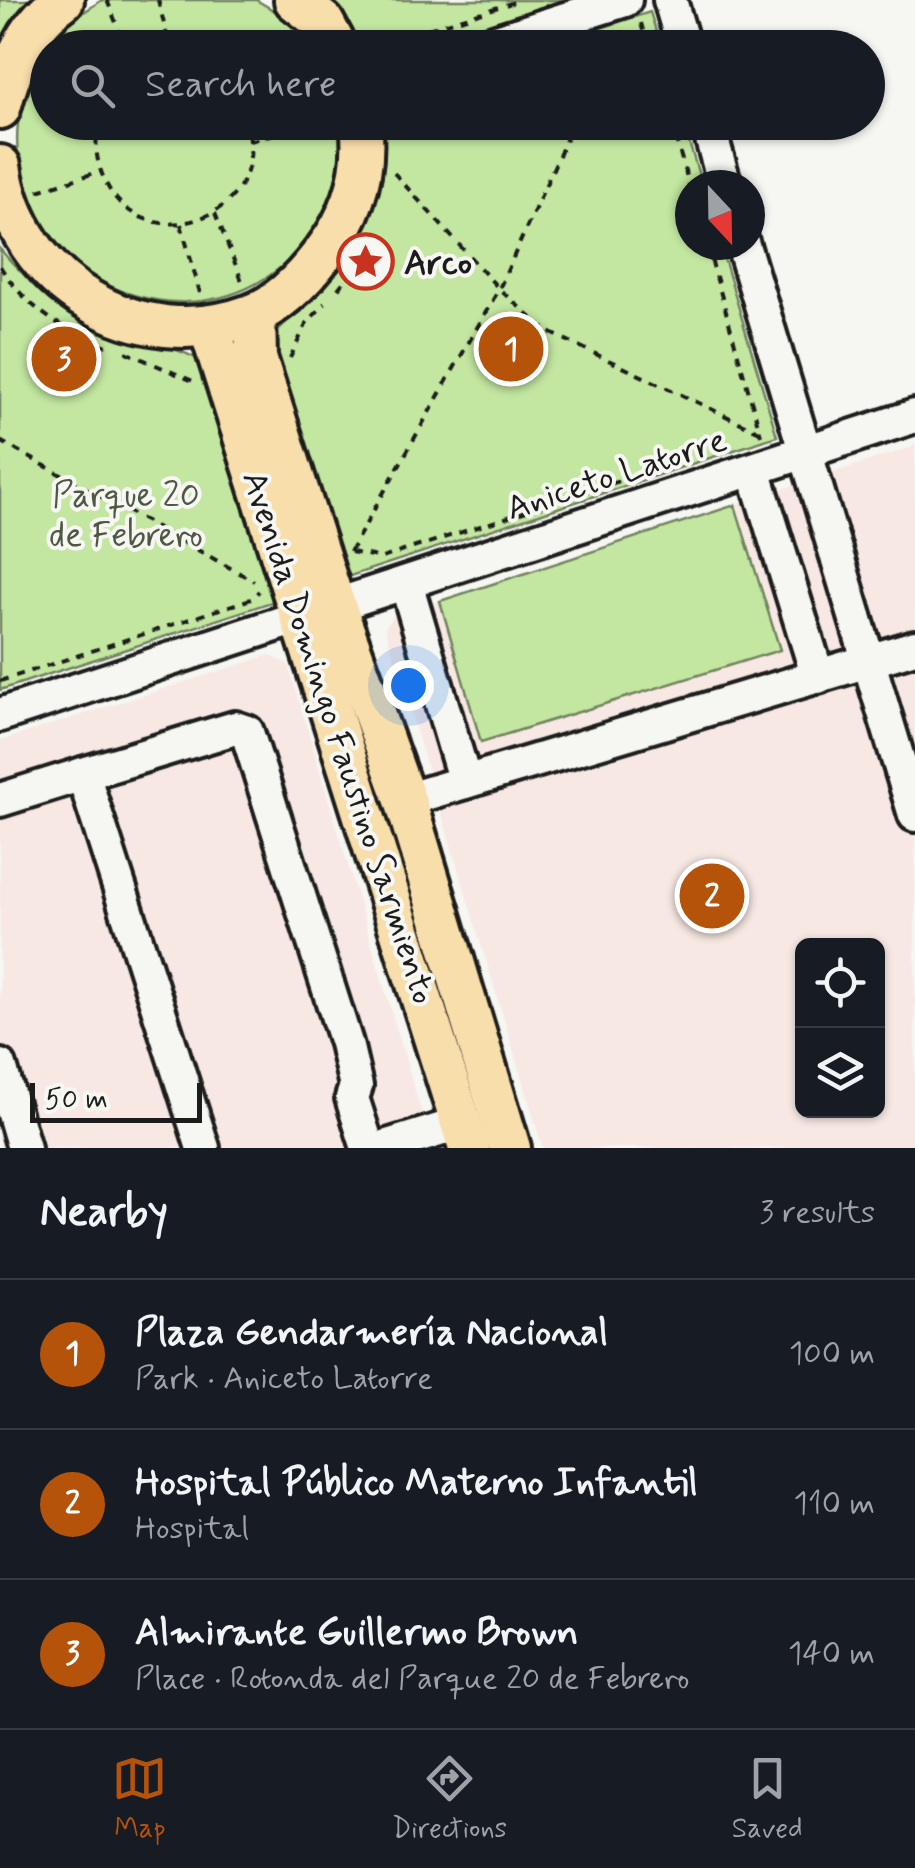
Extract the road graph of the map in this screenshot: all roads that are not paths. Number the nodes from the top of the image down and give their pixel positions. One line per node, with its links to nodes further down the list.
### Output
1 (63, 0): 5 (main road)
2 (295, 0): 6 (main road)
3 (670, 0): 8 (street)
4 (620, 16): 7 (street)
5 (36, 30)
6 (336, 30)
7 (556, 30)
8 (679, 30)
9 (30, 38): 10 (main road)
10 (0, 108)
11 (364, 140): 16 (main road)
12 (712, 140): 13 (street)
13 (721, 170)
14 (2, 190): 17 (main road)
15 (748, 260): 19 (street)
16 (254, 314): 17 (main road); 22 (main road, Avenida Domingo Faustino Sarmiento)
17 (209, 326): 22 (main road, Avenida Domingo Faustino Sarmiento)
18 (915, 416): 19 (street, Aniceto Latorre)
19 (806, 454): 20 (street, Aniceto Latorre); 24 (street)
20 (750, 455): 21 (street, Aniceto Latorre); 25 (street)
21 (406, 583): 22 (street, Aniceto Latorre); 28 (street)
22 (318, 609): 26 (street, Aniceto Latorre); 30 (main road, Avenida Domingo Faustino Sarmiento); 33 (main road, Avenida Domingo Faustino Sarmiento)
23 (915, 647): 24 (street)
24 (868, 662): 25 (street); 31 (street)
25 (818, 676): 28 (street)
26 (0, 716)
27 (83, 774): 29 (street); 35 (street); 36 (street)
28 (465, 782): 30 (street)
29 (0, 800)
30 (405, 800): 38 (main road, Avenida Domingo Faustino Sarmiento)
31 (915, 815)
32 (0, 1066): 34 (street)
33 (466, 1135): 37 (street)
34 (24, 1148)
35 (203, 1148)
36 (368, 1148)
37 (381, 1148)
38 (510, 1148)

